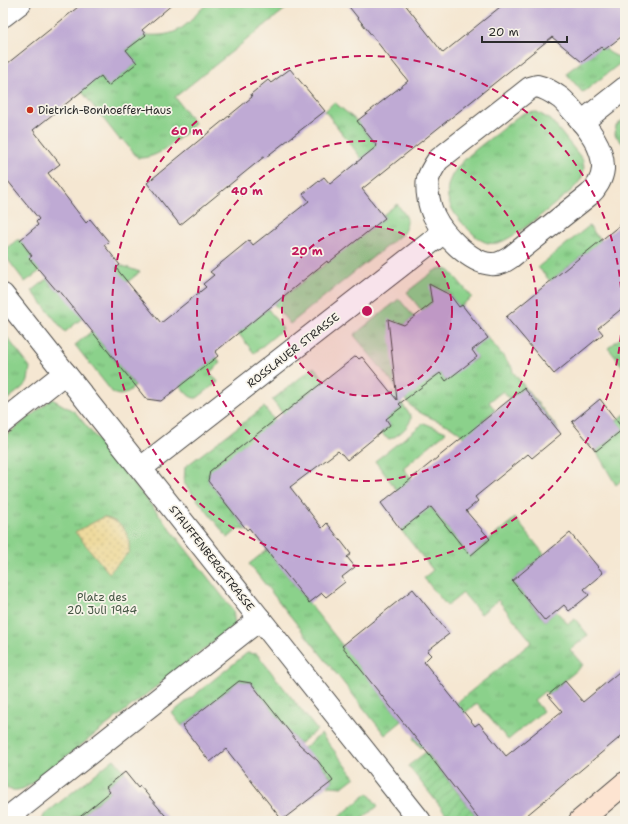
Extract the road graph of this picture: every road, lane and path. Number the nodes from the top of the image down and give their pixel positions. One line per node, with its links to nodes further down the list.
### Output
1 (20, 3): 2 (street)
2 (3, 16)
3 (625, 88): 4 (street)
4 (582, 122): 5 (street); 5 (street)
5 (444, 232): 9 (street, ROSSLAUER STRASSE)
6 (3, 295): 7 (street, STAUFFENBERGSTRASSE)
7 (65, 373): 8 (street); 9 (street, STAUFFENBERGSTRASSE)
8 (3, 422)
9 (141, 468): 10 (street, STAUFFENBERGSTRASSE)
10 (260, 619): 12 (street); 13 (street, STAUFFENBERGSTRASSE)
11 (625, 782): 14 (main road)
12 (5, 819)
13 (420, 821)
14 (580, 821)

